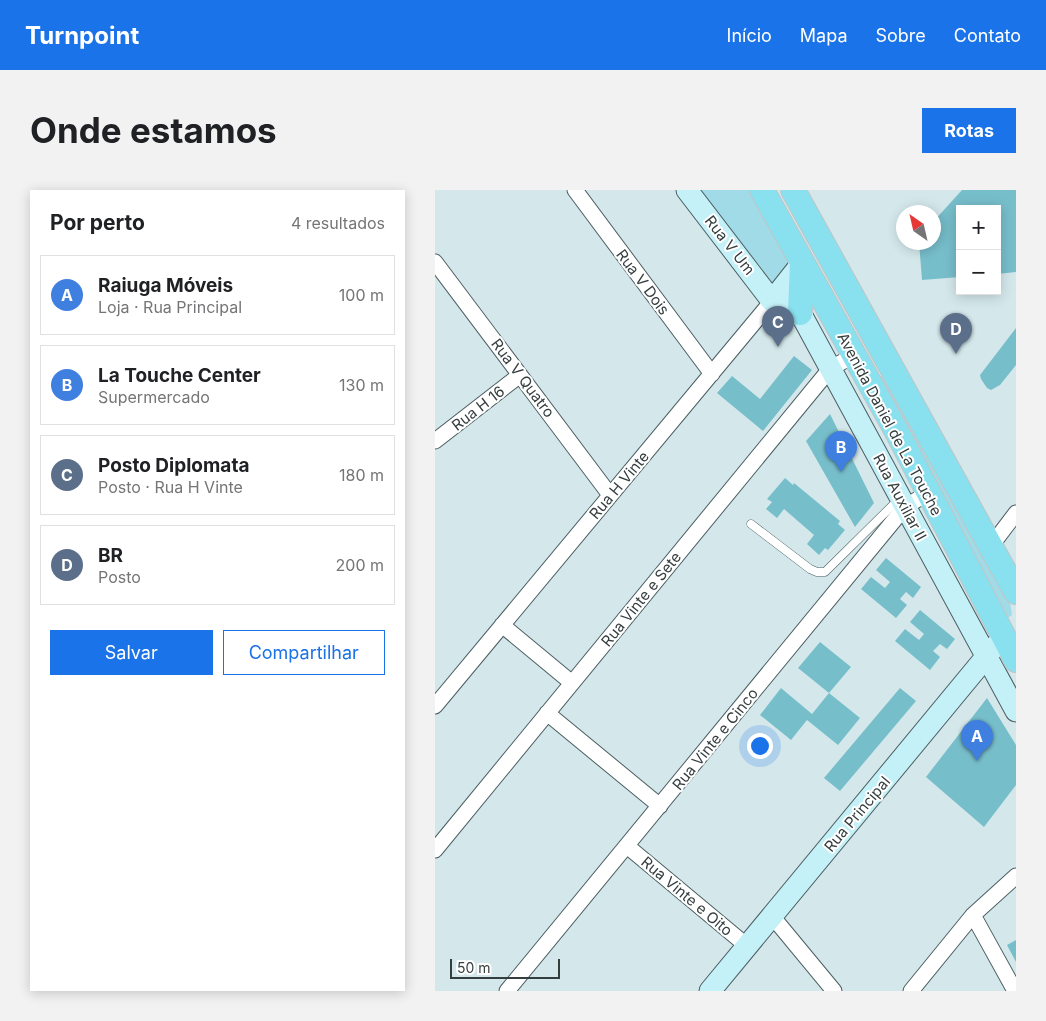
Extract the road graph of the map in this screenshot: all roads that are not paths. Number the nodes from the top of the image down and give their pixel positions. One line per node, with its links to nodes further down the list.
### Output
1 (575, 190): 11 (street, Rua V Dois)
2 (687, 190): 7 (street, Rua V Um)
3 (762, 190): 6 (main road, Avenida Daniel de La Touche)
4 (793, 190): 19 (main road, Avenida Daniel de La Touche)
5 (435, 262): 12 (street, Rua V Quatro)
6 (802, 262): 7 (street, Rua H Vinte); 8 (main road); 9 (main road, Avenida Daniel de La Touche)
7 (773, 301): 8 (street, Rua Auxiliar II); 11 (street, Rua H Vinte)
8 (801, 313): 10 (street, Rua Auxiliar II)
9 (854, 355): 10 (street, Rua Vinte e Sete); 14 (main road, Avenida Daniel de La Touche)
10 (830, 369): 16 (street, Rua Auxiliar II); 25 (street, Rua Vinte e Sete)
11 (712, 374): 15 (street, Rua H Vinte)
12 (520, 375): 13 (street, Rua H 16); 15 (street, Rua V Quatro)
13 (435, 441)
14 (928, 493): 16 (street, Rua Vinte e Cinco); 22 (main road, Avenida Daniel de La Touche)
15 (610, 496): 21 (street, Rua H Vinte)
16 (903, 503): 18 (lane); 23 (street, Rua Auxiliar II); 29 (street, Rua Vinte e Cinco)
17 (1016, 513): 19 (street)
18 (751, 524)
19 (991, 546): 20 (main road, Avenida Daniel de La Touche)
20 (1016, 592)
21 (502, 625): 25 (street); 26 (street, Rua H Vinte)
22 (1009, 633): 23 (street, Rua Principal); 24 (main road, Avenida Daniel de La Touche)
23 (987, 656): 27 (street, Rua Auxiliar II); 34 (street, Rua Principal)
24 (1016, 660)
25 (572, 682): 28 (street, Rua Vinte e Sete)
26 (435, 706)
27 (1016, 711)
28 (547, 713): 29 (street); 31 (street, Rua Vinte e Sete)
29 (660, 806): 30 (street, Rua Vinte e Cinco)
30 (627, 846): 35 (street, Rua Vinte e Oito); 36 (street, Rua Vinte e Cinco)
31 (435, 850)
32 (1016, 876): 33 (street)
33 (973, 914): 39 (street); 40 (street)
34 (773, 916): 35 (street, Rua Principal); 38 (street)
35 (747, 946): 37 (street, Rua Principal)
36 (507, 991)
37 (710, 991)
38 (834, 991)
39 (911, 991)
40 (1015, 991)

